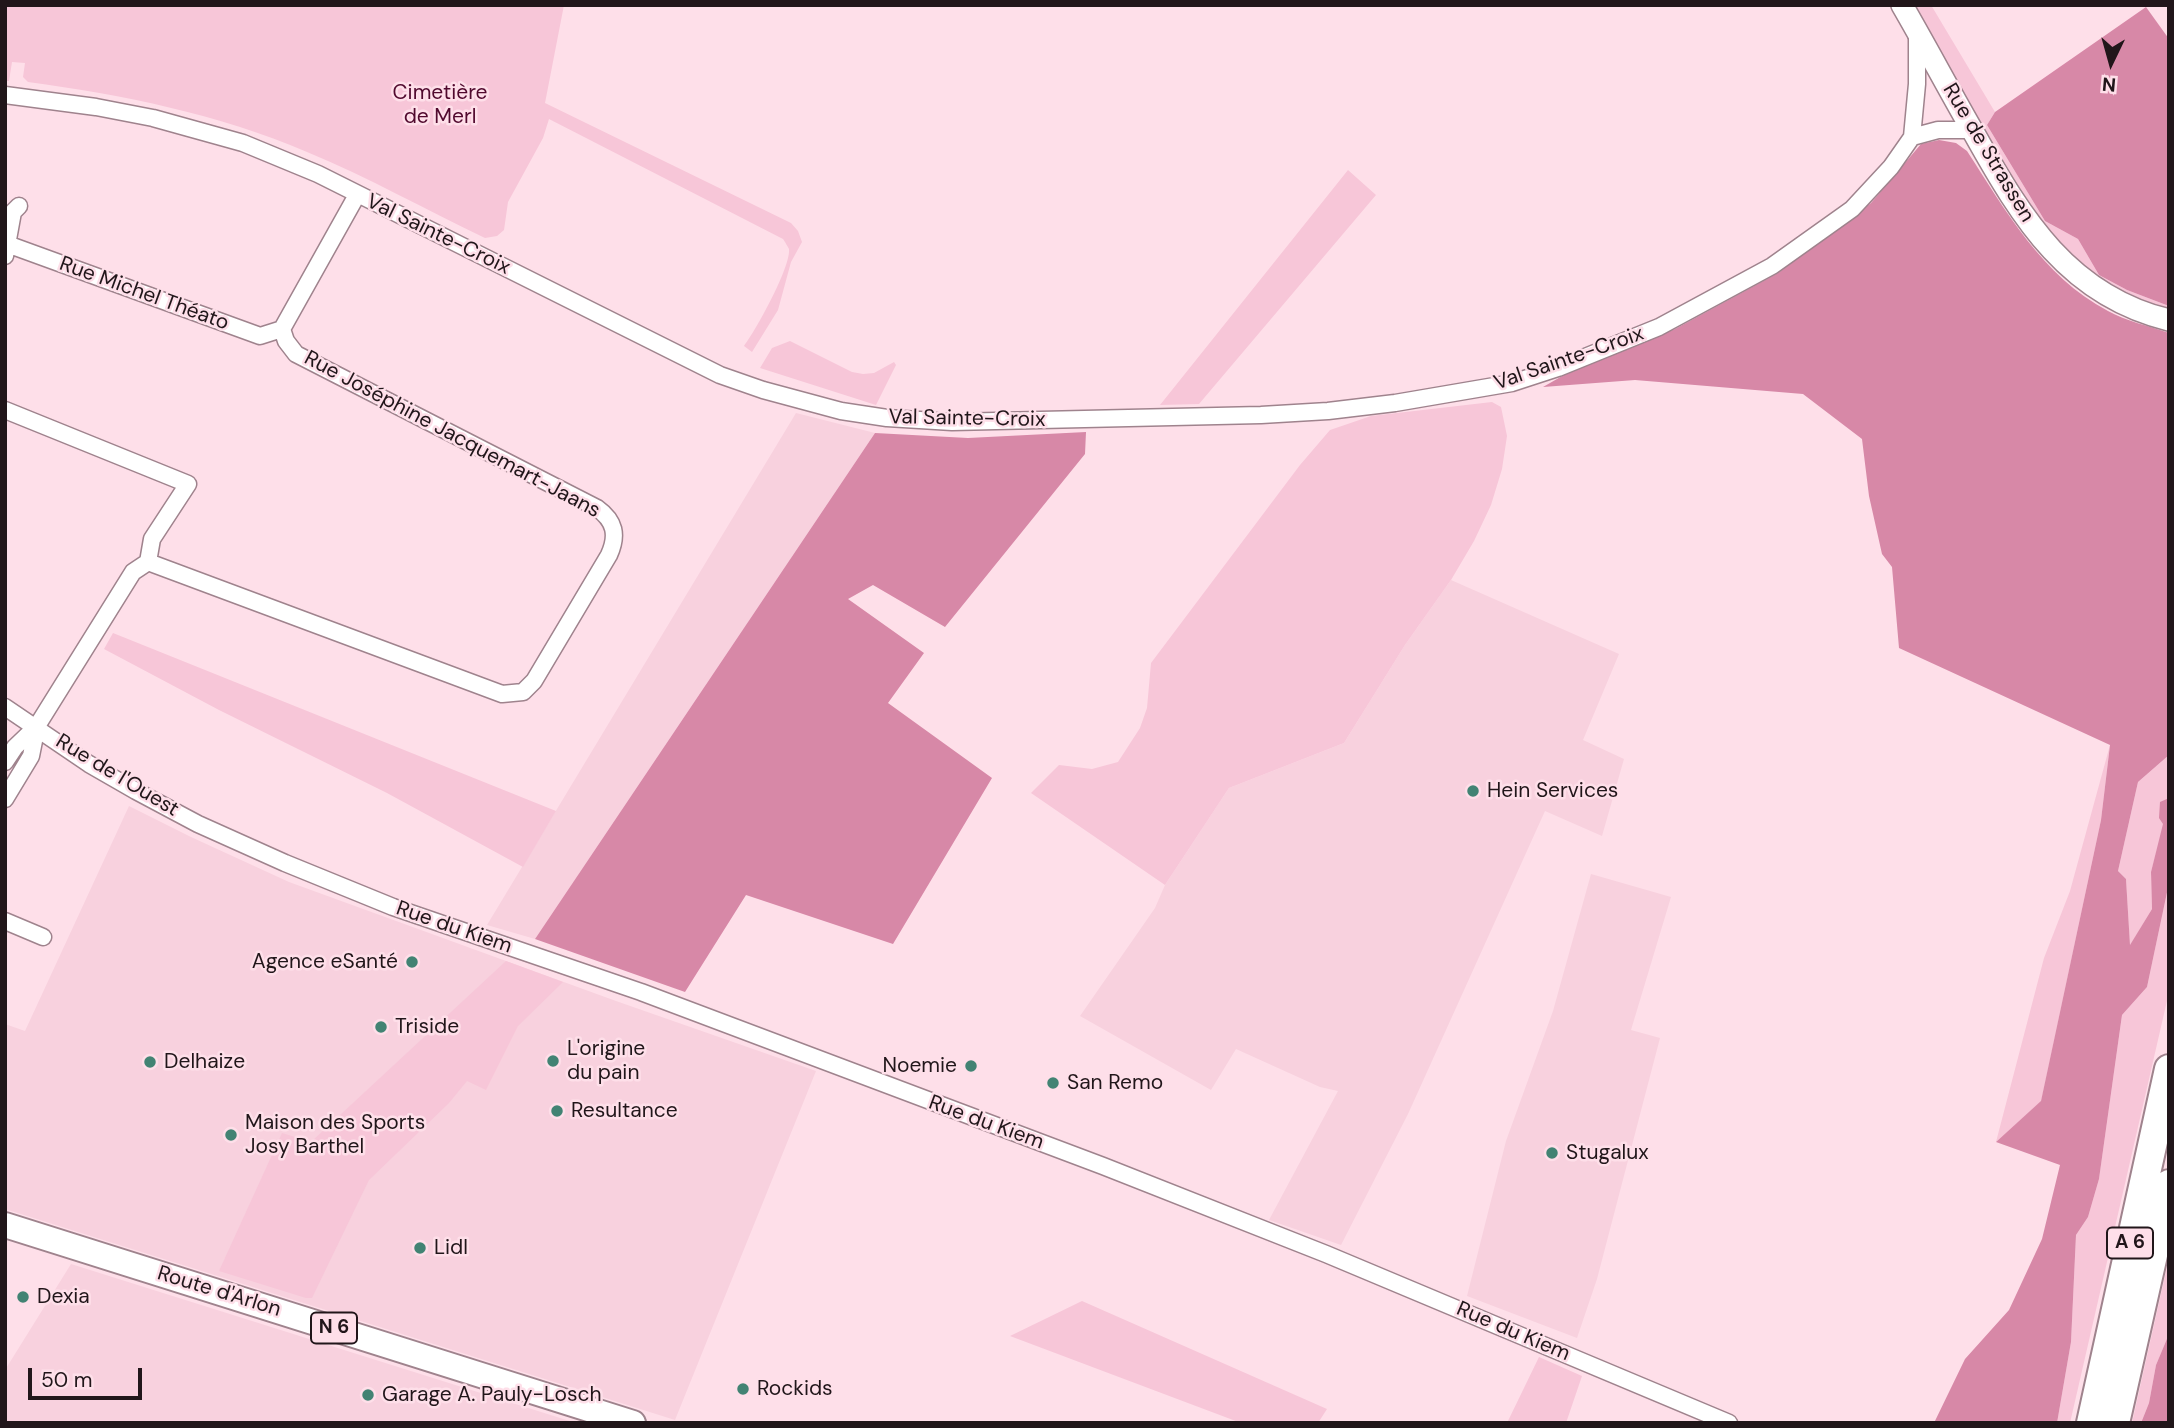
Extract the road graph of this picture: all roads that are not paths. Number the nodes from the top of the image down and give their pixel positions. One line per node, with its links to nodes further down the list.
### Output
1 (1902, 5): 2 (main road, Rue de Strassen)
2 (1917, 31): 4 (main road, Rue de Strassen); 5 (street)
3 (5, 95): 6 (street, Val Sainte-Croix)
4 (1972, 130): 5 (street); 9 (main road, Rue de Strassen)
5 (1912, 137): 6 (street, Val Sainte-Croix)
6 (357, 195): 10 (street)
7 (19, 206): 8 (street, Rue Michel Théato)
8 (6, 250): 10 (street, Rue Michel Théato)
9 (2169, 320)
10 (282, 329): 12 (street, Rue Joséphine Jacquemart-Jaans)
11 (5, 410): 12 (street)
12 (148, 562): 14 (street)
13 (5, 707): 14 (street, Rue de l'Ouest)
14 (37, 726): 15 (street, Rue de l'Ouest); 16 (street, Rue de l'Ouest); 17 (street, Rue de l'Ouest)
15 (5, 762)
16 (5, 799)
17 (198, 824): 24 (street, Rue du Kiem)
18 (5, 921): 19 (street)
19 (43, 937)
20 (2169, 1069): 25 (highway, A 6)
21 (2169, 1184): 26 (highway, A 6)
22 (5, 1225): 23 (main road, Route d'Arlon / N 6)
23 (634, 1423)
24 (1729, 1423)
25 (2091, 1423)
26 (2115, 1423)

